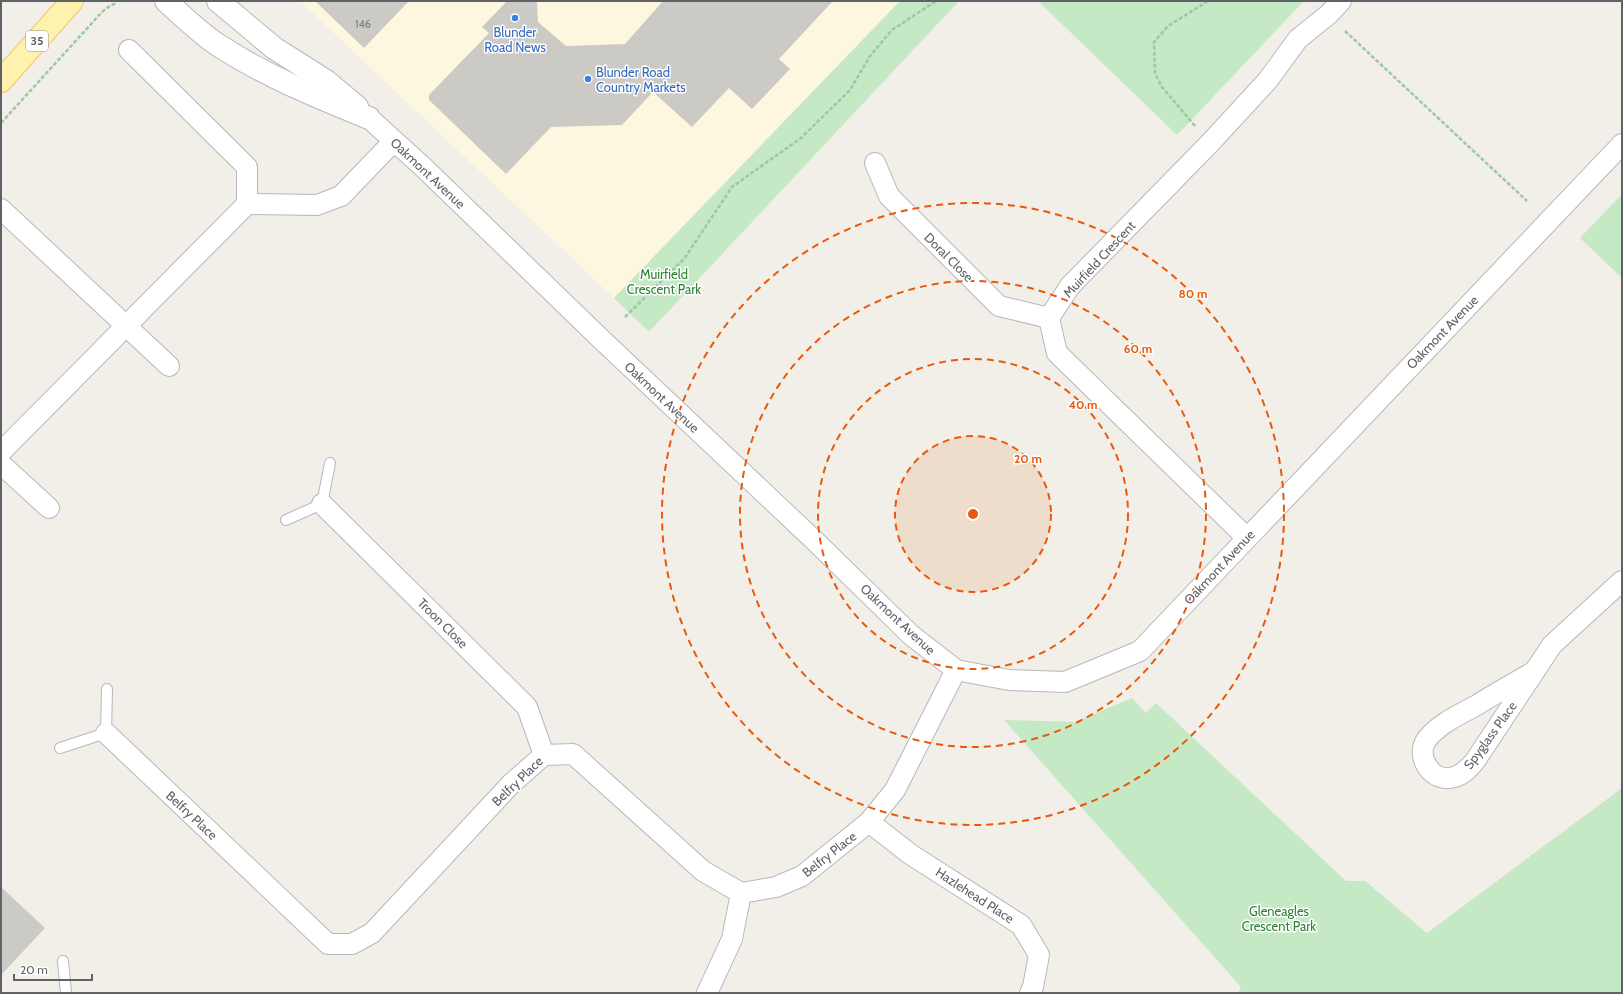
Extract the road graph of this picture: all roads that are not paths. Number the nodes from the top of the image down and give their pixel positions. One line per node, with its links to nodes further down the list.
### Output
1 (72, 1): 6 (main road, 35)
2 (166, 1): 7 (street, Oakmont Avenue)
3 (218, 1): 7 (street, Oakmont Avenue)
4 (1335, 8): 13 (street, Muirfield Crescent)
5 (129, 50): 11 (street)
6 (1, 81)
7 (369, 118): 8 (street, Oakmont Avenue)
8 (393, 142): 11 (street); 24 (street, Oakmont Avenue)
9 (1622, 144): 22 (street, Oakmont Avenue)
10 (876, 163): 13 (street, Doral Close)
11 (247, 204): 14 (street)
12 (1, 209): 14 (street)
13 (1049, 318): 22 (street)
14 (125, 326): 15 (street); 16 (street)
15 (168, 366)
16 (1, 452)
17 (330, 463): 19 (lane)
18 (1, 464): 20 (street)
19 (322, 504): 21 (lane); 29 (street, Troon Close)
20 (49, 508)
21 (286, 520)
22 (1247, 538): 24 (street, Oakmont Avenue)
23 (1622, 581): 25 (street, Spyglass Place)
24 (956, 670): 30 (street, Belfry Place)
25 (1535, 671): 25 (street, Spyglass Place)
26 (107, 689): 27 (lane)
27 (106, 733): 28 (lane); 29 (street, Belfry Place)
28 (60, 748)
29 (544, 754): 31 (street, Belfry Place)
30 (869, 822): 31 (street, Belfry Place); 35 (street, Hazlehead Place)
31 (741, 893): 34 (street)
32 (63, 960): 33 (lane)
33 (66, 993)
34 (707, 993)
35 (1030, 993)

